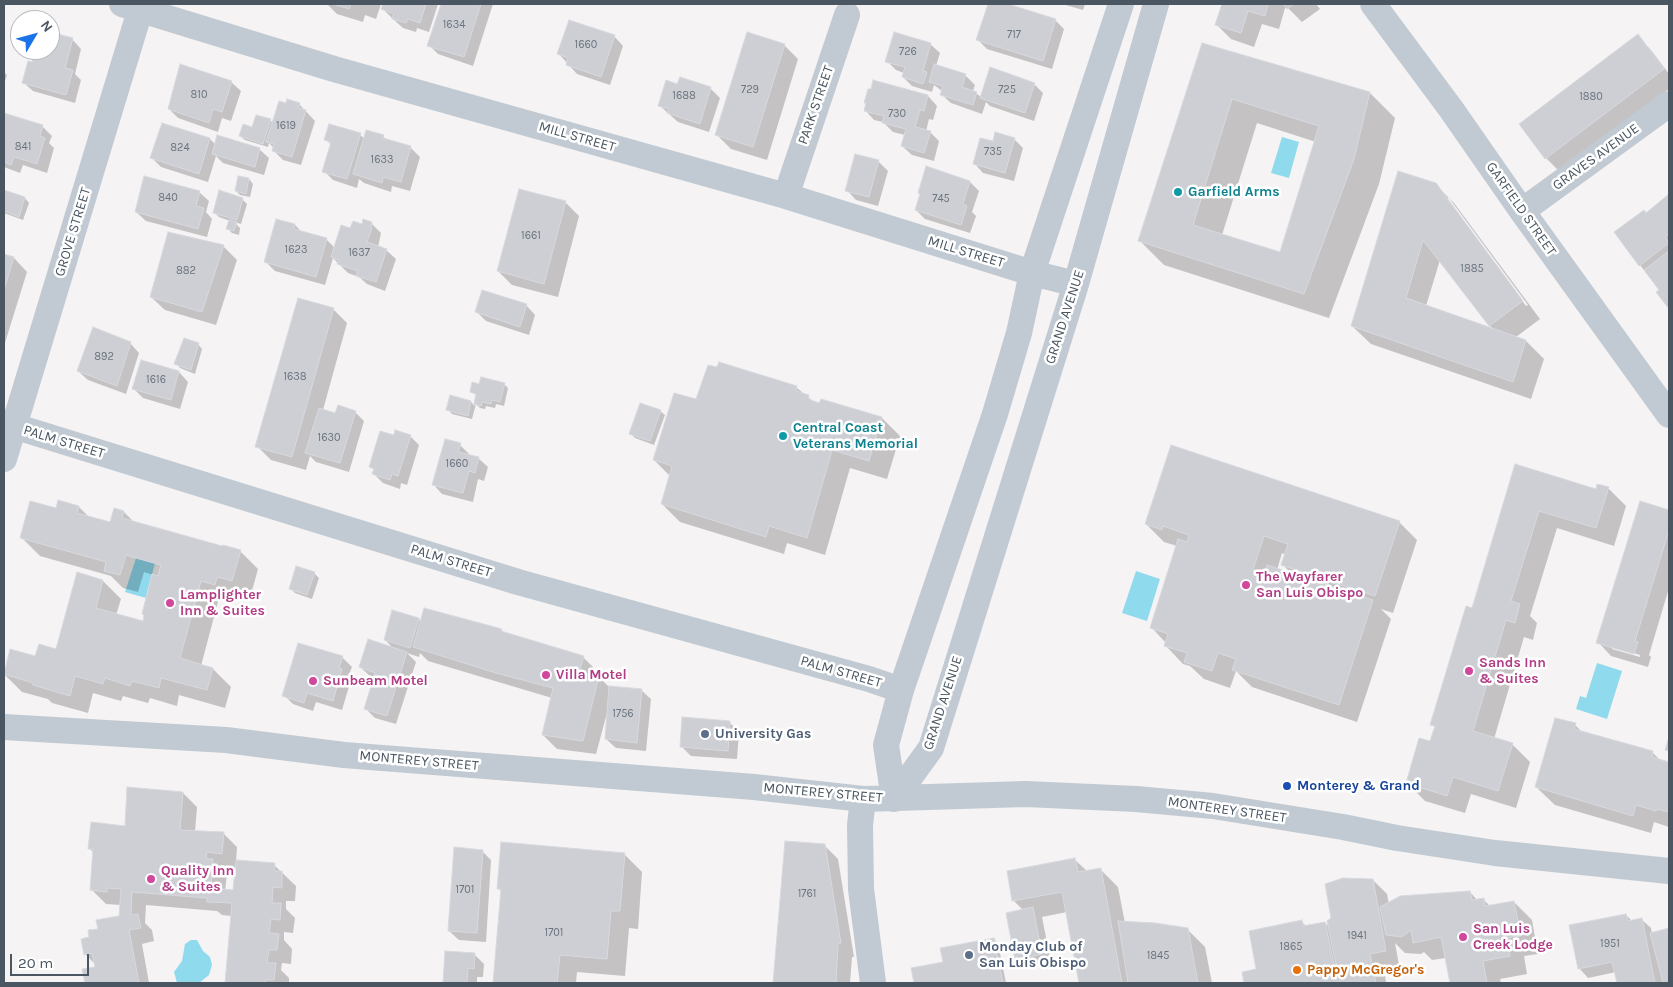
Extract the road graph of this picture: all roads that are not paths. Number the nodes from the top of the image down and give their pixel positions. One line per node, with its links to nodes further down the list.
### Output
1 (1120, 4): 9 (street)
2 (1156, 4): 10 (street, GRAND AVENUE)
3 (1373, 4): 8 (street, GARFIELD STREET)
4 (135, 6): 7 (street, MILL STREET); 12 (street, GROVE STREET)
5 (847, 15): 7 (street, PARK STREET)
6 (1669, 104): 8 (street, GRAVES AVENUE)
7 (786, 196): 9 (street, MILL STREET)
8 (1522, 211): 11 (street, GARFIELD STREET)
9 (1032, 273): 10 (street, MILL STREET); 14 (street)
10 (1076, 284): 17 (street, GRAND AVENUE)
11 (1669, 415)
12 (9, 425): 13 (street, GROVE STREET); 14 (street, PALM STREET)
13 (4, 459)
14 (901, 690): 17 (street)
15 (4, 727): 16 (street, MONTEREY STREET)
16 (863, 799): 17 (street, MONTEREY STREET); 19 (street)
17 (894, 799): 18 (street, MONTEREY STREET)
18 (1669, 872)
19 (873, 983)

